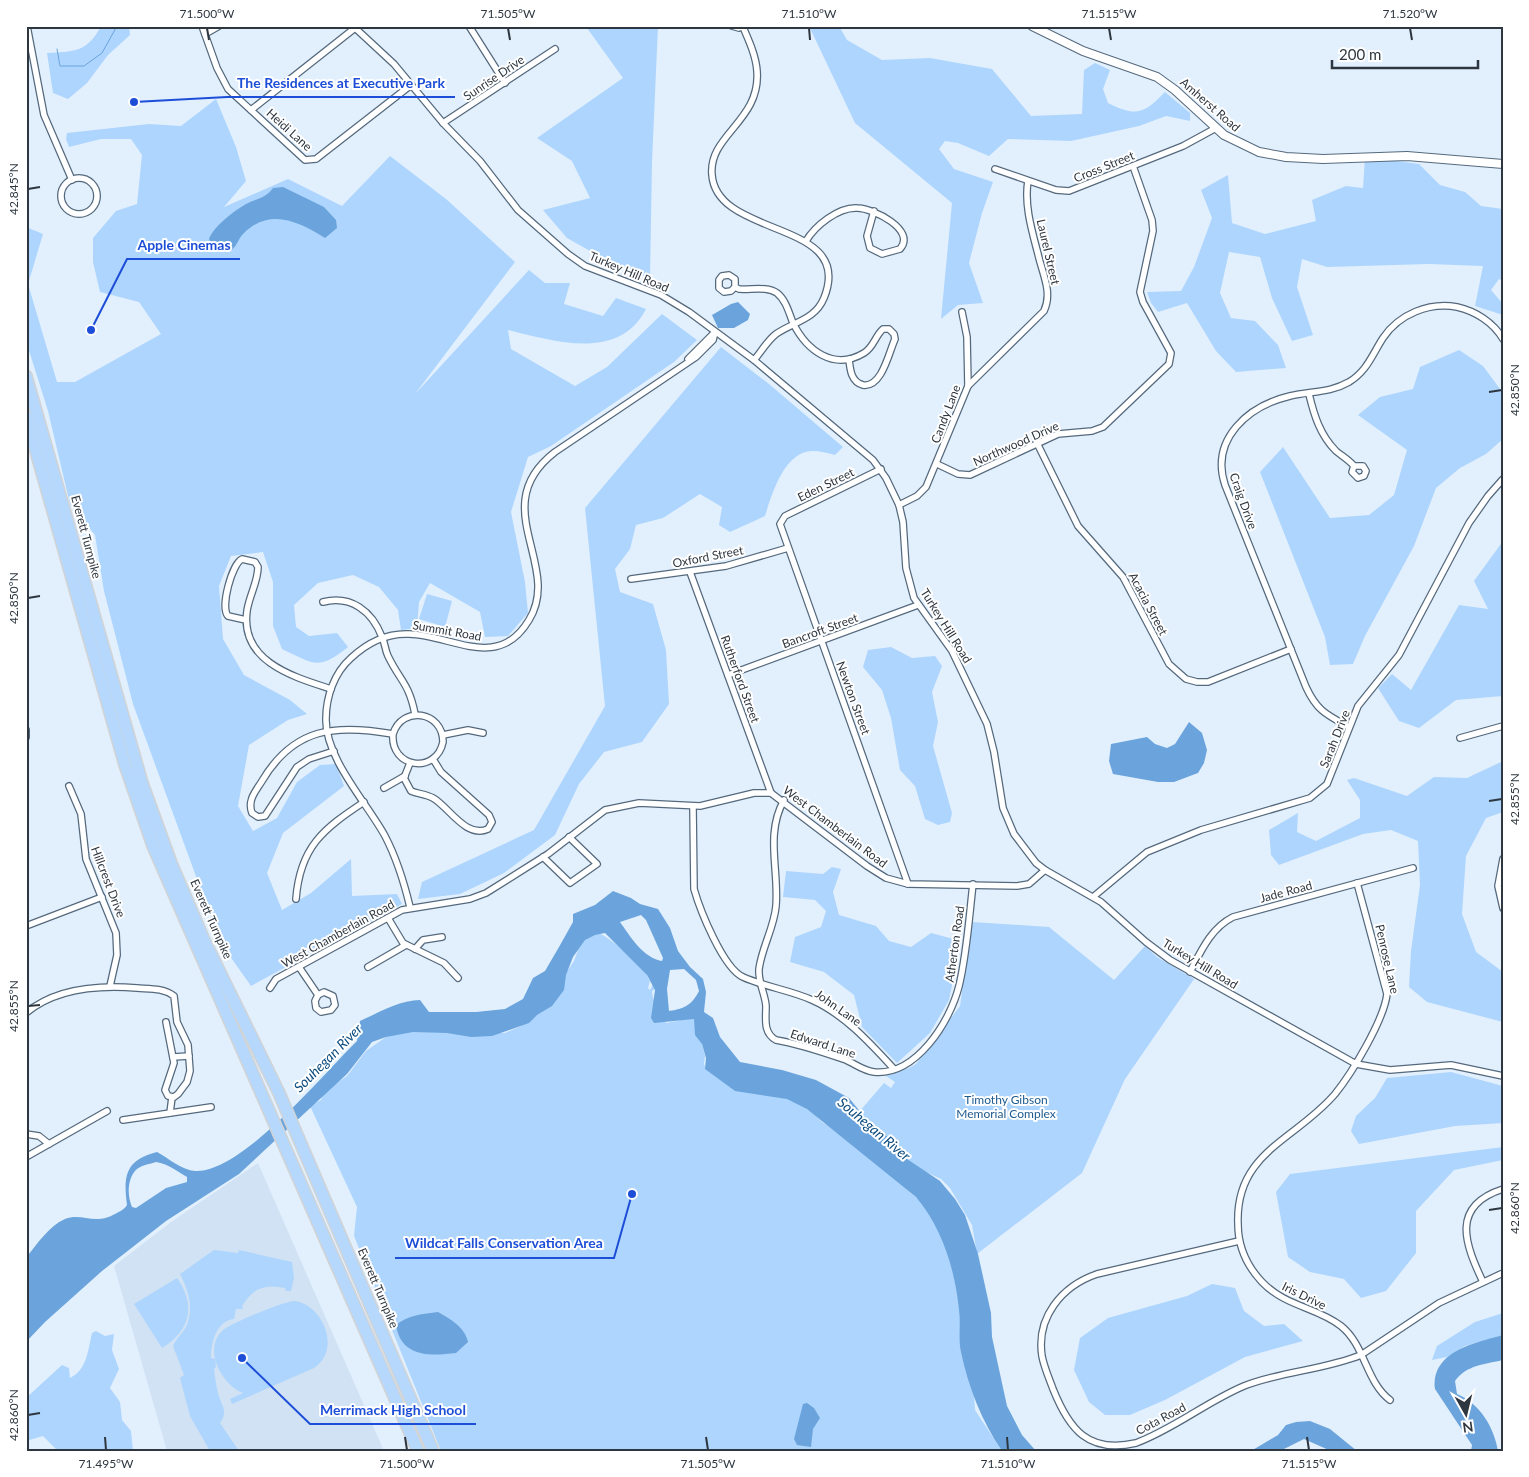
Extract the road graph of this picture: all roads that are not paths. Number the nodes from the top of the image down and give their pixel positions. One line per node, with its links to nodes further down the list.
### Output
1 (27, 26): 19 (street)
2 (202, 26): 9 (street, Heidi Lane)
3 (219, 26): 9 (street)
4 (469, 26): 11 (street)
5 (732, 26): 8 (street)
6 (1032, 26): 15 (street, Amherst Road)
7 (354, 27): 12 (street, Turkey Hill Road); 13 (street)
8 (744, 27): 22 (street)
9 (205, 34): 13 (street, Heidi Lane)
10 (555, 49): 11 (street, Sunrise Drive)
11 (505, 83): 14 (street, Sunrise Drive)
12 (411, 85): 13 (street, Heidi Lane); 14 (street, Turkey Hill Road)
13 (251, 110)
14 (444, 123): 26 (street, Turkey Hill Road)
15 (1216, 128): 16 (street, Amherst Road); 17 (street, Cross Street)
16 (1503, 164)
17 (1133, 166): 20 (street, Cross Street); 34 (street, Northwood Drive)
18 (995, 170): 20 (street, Cross Street)
19 (72, 180): 19 (street)
20 (1028, 180): 31 (street, Laurel Street)
21 (874, 211): 21 (street); 22 (street)
22 (806, 241): 25 (street)
23 (735, 287): 25 (street)
24 (962, 312): 31 (street, Candy Lane)
25 (794, 325): 28 (street); 29 (street)
26 (715, 332): 29 (street, Turkey Hill Road); 47 (street, Summit Road)
27 (1503, 338): 32 (street, Craig Drive)
28 (849, 359): 28 (street)
29 (754, 360): 37 (street, Turkey Hill Road)
30 (26, 376): 120 (highway, Everett Turnpike)
31 (968, 386): 35 (street, Candy Lane)
32 (1309, 394): 36 (street); 49 (street, Craig Drive)
33 (26, 416): 119 (highway, Everett Turnpike)
34 (1037, 443): 35 (street, Northwood Drive); 49 (street, Acacia Street)
35 (937, 464): 39 (street, Candy Lane)
36 (1354, 466)
37 (881, 469): 39 (street, Turkey Hill Road); 40 (street, Eden Street)
38 (1503, 479): 54 (street, Sarah Drive)
39 (899, 505): 45 (street, Turkey Hill Road)
40 (781, 519): 41 (street, Newton Street)
41 (788, 548): 42 (street, Oxford Street); 48 (street, Newton Street)
42 (690, 572): 43 (street, Oxford Street); 50 (street, Rutherford Street)
43 (631, 580)
44 (323, 602): 47 (street)
45 (918, 605): 48 (street, Bancroft Street); 76 (street, Turkey Hill Road)
46 (246, 620): 46 (street); 51 (street)
47 (383, 638): 51 (street, Summit Road); 52 (street)
48 (822, 642): 50 (street, Bancroft Street); 78 (street, Newton Street)
49 (1291, 650): 54 (street, Craig Drive)
50 (728, 675): 68 (street, Rutherford Street)
51 (331, 689): 56 (street, Summit Road)
52 (415, 714): 58 (street); 59 (street)
53 (1503, 726): 61 (street)
54 (1349, 727): 81 (street, Sarah Drive)
55 (26, 730): 60 (street)
56 (326, 731): 58 (street); 62 (street, Summit Road); 62 (street)
57 (483, 733): 59 (street)
58 (393, 734): 64 (street)
59 (443, 734): 63 (street)
60 (26, 737)
61 (1460, 738)
62 (334, 751): 70 (street, Summit Road)
63 (432, 759): 64 (street); 65 (street)
64 (410, 763): 65 (street)
65 (405, 776): 67 (street)
66 (69, 786): 80 (street, Hillcrest Drive)
67 (384, 788)
68 (771, 793): 69 (street, West Chamberlain Road); 71 (street, West Chamberlain Road)
69 (784, 800): 78 (street, West Chamberlain Road); 94 (street)
70 (364, 802): 82 (street); 83 (street, Summit Road)
71 (693, 807): 72 (street, West Chamberlain Road); 94 (street, John Lane)
72 (569, 837): 73 (street, West Chamberlain Road); 73 (street)
73 (544, 857): 83 (street, West Chamberlain Road)
74 (1503, 859): 84 (street)
75 (1413, 868): 77 (street, Jade Road)
76 (1045, 870): 79 (street, West Chamberlain Road); 81 (street, Turkey Hill Road)
77 (1358, 883): 92 (street, Jade Road); 102 (street, Penrose Lane)
78 (908, 884): 79 (street, West Chamberlain Road)
79 (972, 884): 103 (street, Atherton Road)
80 (102, 897): 86 (street); 95 (street, Hillcrest Drive)
81 (1093, 897): 92 (street, Turkey Hill Road)
82 (296, 899)
83 (410, 907): 85 (street, West Chamberlain Road)
84 (1503, 908)
85 (388, 918): 88 (street); 90 (street, West Chamberlain Road)
86 (26, 926)
87 (442, 937): 89 (street)
88 (406, 945): 89 (street); 91 (street)
89 (415, 949): 93 (street)
90 (299, 967): 96 (street, West Chamberlain Road); 97 (street)
91 (368, 967)
92 (1190, 972): 102 (street, Turkey Hill Road)
93 (458, 978)
94 (759, 983): 103 (street, John Lane); 103 (street, Edward Lane)
95 (110, 986): 98 (street); 100 (street)
96 (270, 988)
97 (318, 995)
98 (26, 1013)
99 (166, 1022): 101 (street)
100 (189, 1056): 101 (street); 105 (street)
101 (173, 1057): 105 (street)
102 (1356, 1064): 104 (street, Turkey Hill Road); 114 (street, Iris Drive)
103 (894, 1069)
104 (1503, 1076)
105 (172, 1097): 108 (street)
106 (211, 1107): 108 (street)
107 (107, 1111): 111 (street)
108 (170, 1113): 109 (street)
109 (123, 1120)
110 (26, 1134): 111 (street)
111 (49, 1144): 112 (street)
112 (26, 1157)
113 (1503, 1189): 116 (street)
114 (1239, 1241): 117 (street, Iris Drive); 117 (street, Cota Road)
115 (1503, 1273): 116 (street, Cota Road)
116 (1483, 1282): 117 (street, Cota Road)
117 (1362, 1355): 118 (street, Iris Drive)
118 (1390, 1400)
119 (418, 1451)
120 (433, 1451)

